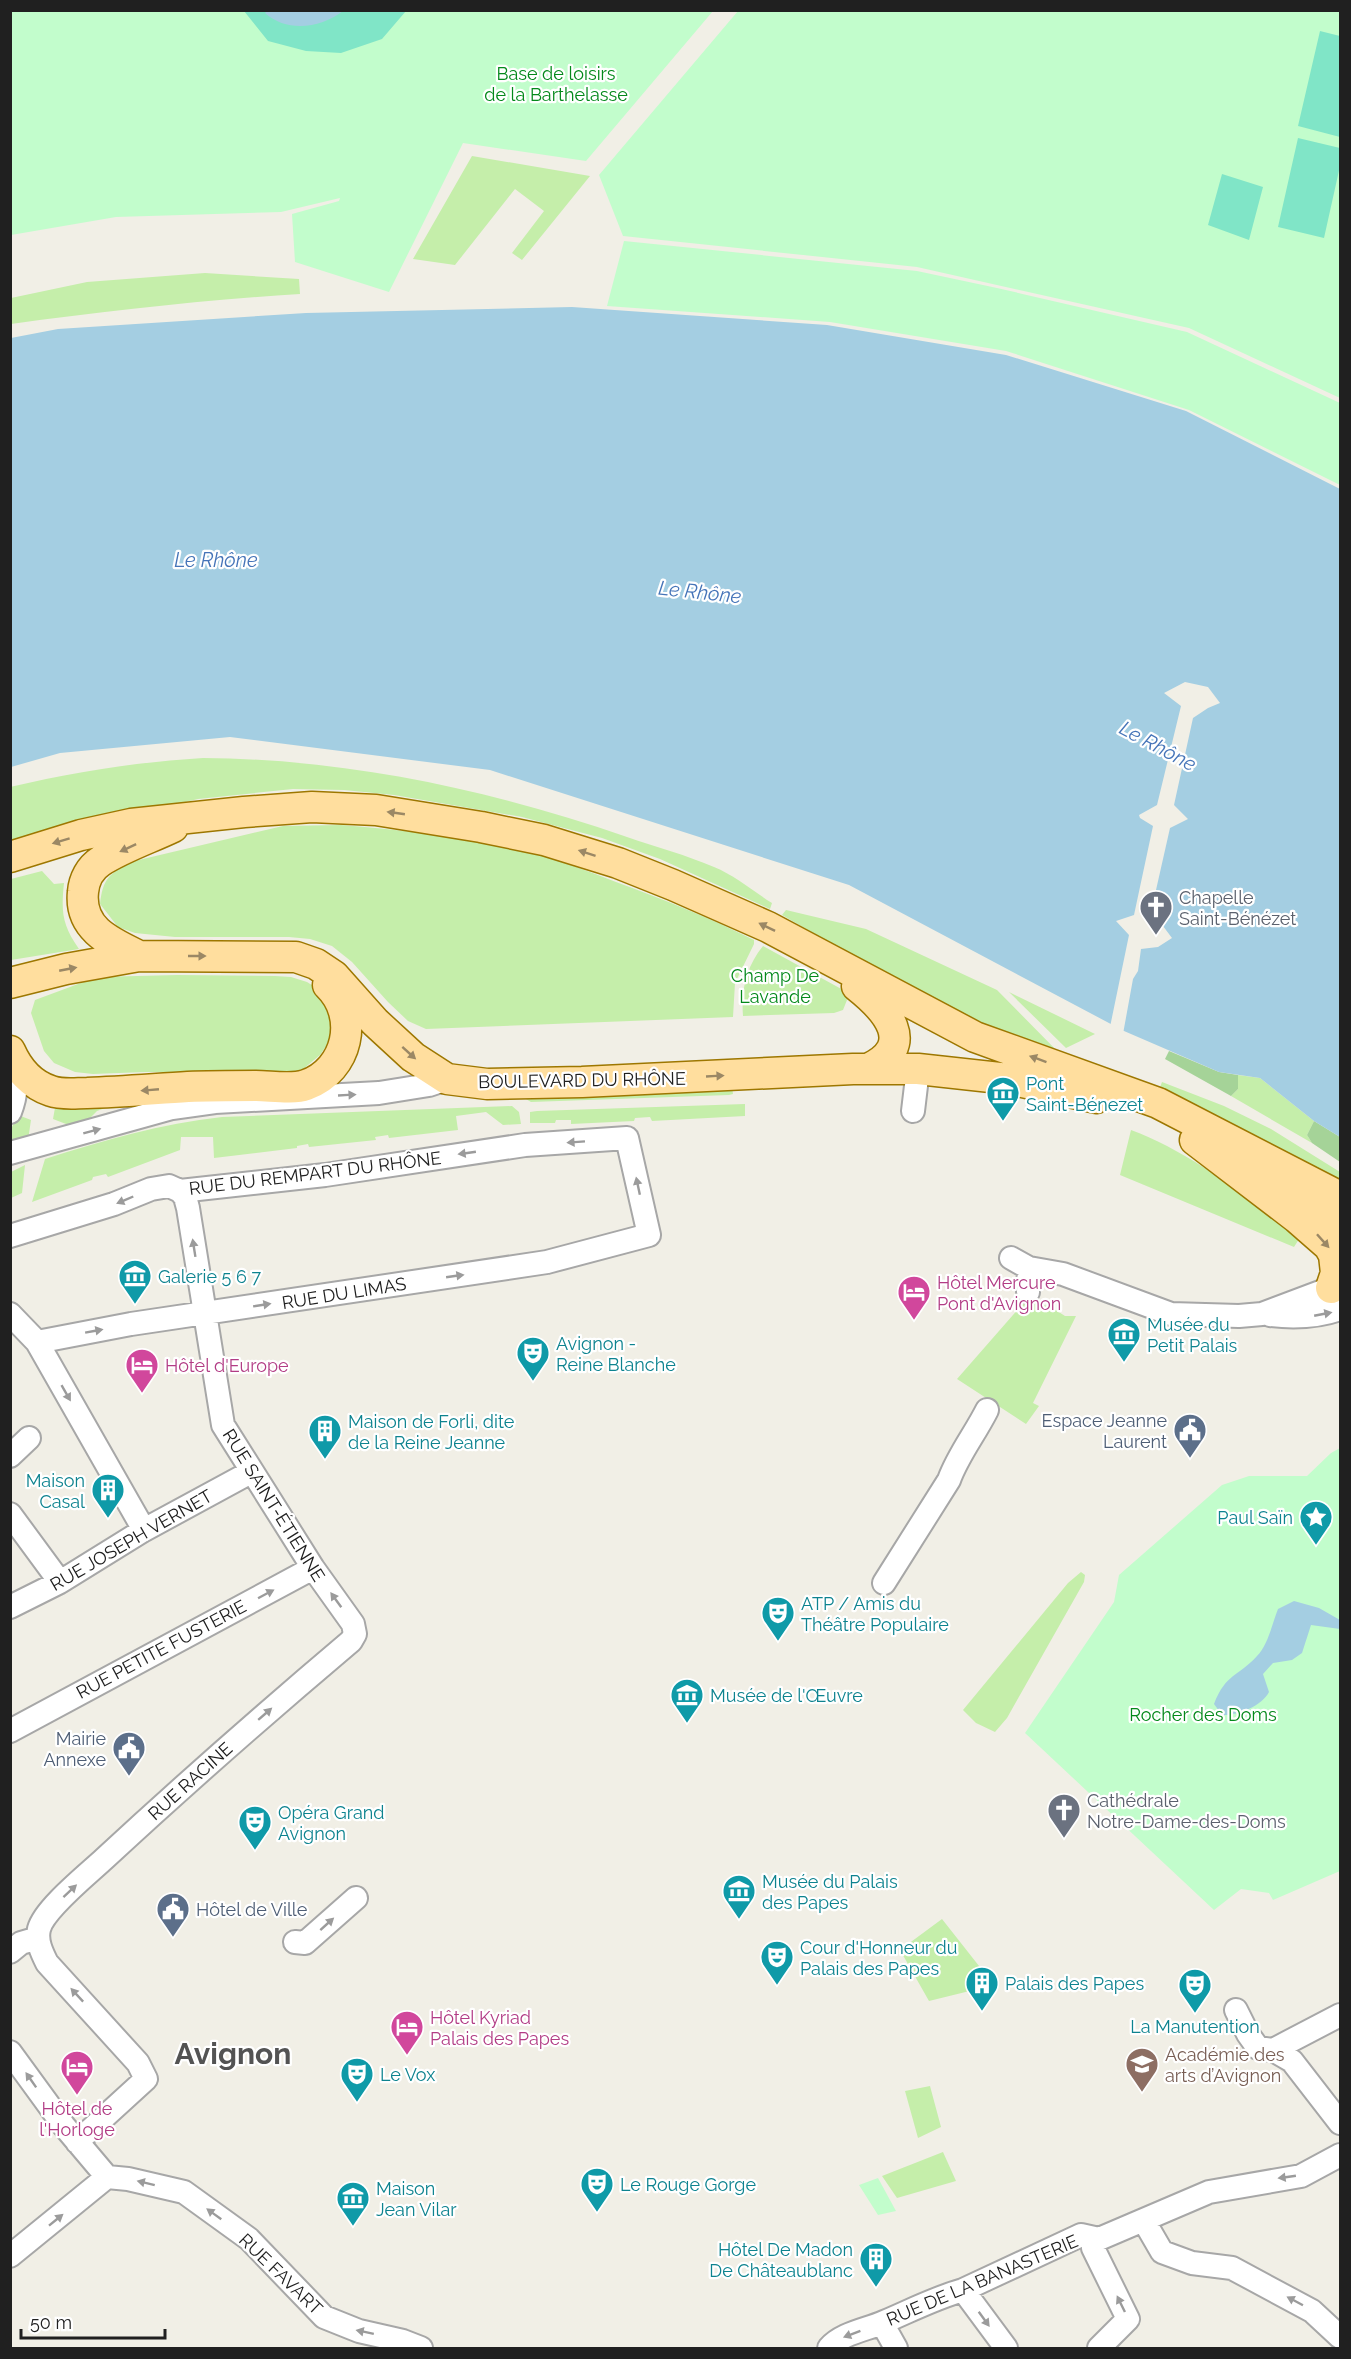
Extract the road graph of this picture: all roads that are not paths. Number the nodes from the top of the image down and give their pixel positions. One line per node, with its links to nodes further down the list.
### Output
1 (201, 816): 2 (main road, one-way to 2); 3 (main road, one-way to 1); 4 (main road, one-way to 4)
2 (10, 857)
3 (819, 954): 7 (main road); 12 (main road, one-way to 3)
4 (139, 956): 5 (main road, one-way to 5); 6 (main road, one-way to 4)
5 (266, 956): 8 (main road, one-way to 8); 11 (main road, one-way to 11)
6 (10, 983)
7 (881, 1006): 9 (main road); 10 (main road)
8 (12, 1055): 14 (street)
9 (868, 1069): 10 (main road, BOULEVARD DU RHÔNE); 11 (main road, BOULEVARD DU RHÔNE, one-way to 9)
10 (918, 1069): 12 (main road, BOULEVARD DU RHÔNE); 13 (street)
11 (447, 1079): 16 (street, BOULEVARD DU RHÔNE, one-way to 11)
12 (1122, 1098): 15 (main road); 18 (main road)
13 (913, 1111)
14 (10, 1112)
15 (1195, 1140): 19 (main road); 23 (main road, one-way to 23)
16 (10, 1154)
17 (180, 1191): 20 (street, RUE DU REMPART DU RHÔNE, one-way to 17); 21 (street, RUE DU REMPART DU RHÔNE, one-way to 21); 25 (street, RUE SAINT-ÉTIENNE, one-way to 17)
18 (1341, 1197)
19 (1341, 1225)
20 (649, 1235): 25 (street, RUE DU LIMAS, one-way to 20)
21 (10, 1236)
22 (1028, 1292): 23 (street)
23 (1338, 1293)
24 (10, 1314): 26 (street)
25 (204, 1314): 26 (street, RUE DU LIMAS, one-way to 25); 30 (street, RUE SAINT-ÉTIENNE)
26 (37, 1342): 32 (street, one-way to 32)
27 (987, 1410): 35 (street)
28 (28, 1438): 29 (street)
29 (10, 1456)
30 (251, 1472): 32 (street, RUE JOSEPH VERNET); 33 (street, RUE SAINT-ÉTIENNE)
31 (10, 1514): 34 (street)
32 (144, 1530): 34 (street, RUE JOSEPH VERNET)
33 (313, 1568): 37 (street, RUE SAINT-ÉTIENNE, one-way to 33); 38 (street, RUE PETITE FUSTERIE, one-way to 33)
34 (60, 1582): 36 (street, RUE JOSEPH VERNET)
35 (884, 1583)
36 (10, 1607)
37 (355, 1634): 40 (street, RUE RACINE, one-way to 37)
38 (10, 1731)
39 (356, 1898): 41 (street, one-way to 39)
40 (38, 1938): 42 (street); 48 (street, one-way to 40)
41 (295, 1942)
42 (10, 1952)
43 (1236, 2010): 45 (street)
44 (1341, 2015): 45 (street)
45 (1273, 2050): 47 (street)
46 (10, 2052): 48 (street, one-way to 46)
47 (1341, 2123)
48 (77, 2142): 50 (street)
49 (1341, 2155): 51 (street, RUE DE LA BANASTERIE, one-way to 51)
50 (107, 2177): 53 (street, one-way to 50); 57 (street, RUE FAVART, one-way to 50)
51 (1144, 2221): 52 (street, RUE DE LA BANASTERIE); 56 (street, one-way to 51)
52 (1092, 2239): 54 (street, RUE DE LA BANASTERIE); 61 (street, one-way to 52)
53 (10, 2256)
54 (963, 2290): 55 (street, RUE DE LA BANASTERIE); 60 (street, one-way to 60)
55 (882, 2323): 58 (street, RUE DE LA BANASTERIE, one-way to 58); 59 (street)
56 (1341, 2337)
57 (421, 2349)
58 (829, 2349)
59 (896, 2349)
60 (1006, 2349)
61 (1099, 2349)

